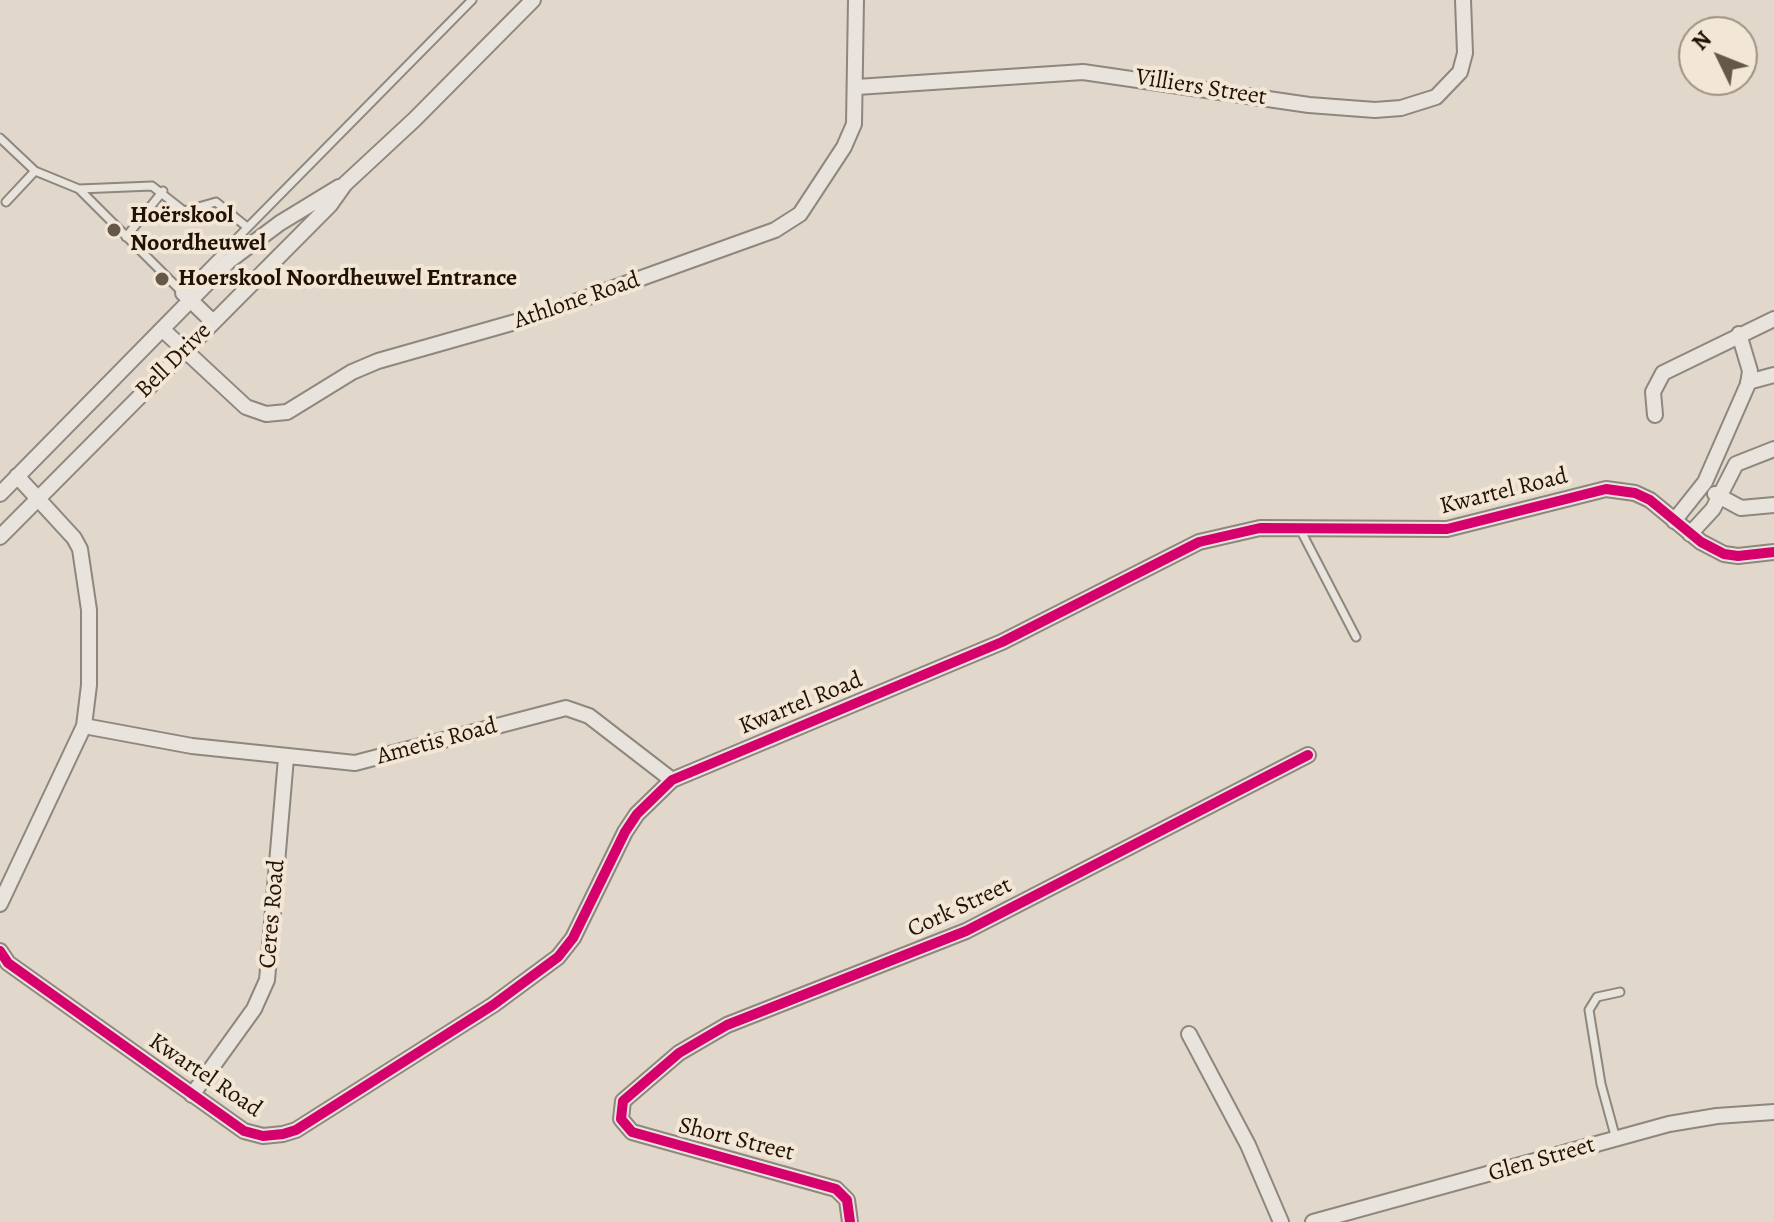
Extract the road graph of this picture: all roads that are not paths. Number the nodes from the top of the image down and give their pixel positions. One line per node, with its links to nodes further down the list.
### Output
1 (472, 0): 12 (lane)
2 (856, 0): 5 (street, Athlone Road)
3 (1463, 0): 5 (street, Villiers Street)
4 (526, 2): 8 (street, Bell Drive)
5 (857, 87): 19 (street, Athlone Road)
6 (0, 138): 7 (lane)
7 (35, 171): 9 (lane); 11 (lane)
8 (345, 184): 14 (street, Bell Drive); 16 (street, Bell Drive)
9 (79, 189): 10 (lane); 13 (lane)
10 (163, 191): 12 (lane); 13 (lane)
11 (6, 202)
12 (247, 227): 14 (lane)
13 (126, 237): 14 (lane)
14 (187, 297): 16 (street); 17 (street, Bell Drive)
15 (1774, 319): 18 (street)
16 (213, 322): 19 (street, Bell Drive)
17 (162, 329): 19 (street, Athlone Road); 24 (street, Bell Drive)
18 (1739, 334): 21 (street); 22 (street)
19 (185, 351): 27 (street, Bell Drive)
20 (1774, 375): 21 (street)
21 (1748, 382): 25 (street)
22 (1655, 415)
23 (1774, 449): 28 (street)
24 (17, 476): 26 (street, Bell Drive); 27 (street)
25 (1705, 482): 28 (street); 30 (street)
26 (0, 494)
27 (38, 498): 33 (street, Bell Drive); 36 (street)
28 (1719, 499): 29 (street); 32 (street)
29 (1774, 505)
30 (1674, 521): 31 (street, Kwartel Road); 32 (street, Kwartel Road)
31 (1301, 531): 35 (lane); 39 (street, Kwartel Road)
32 (1690, 534): 34 (street, Kwartel Road)
33 (0, 537)
34 (1774, 552)
35 (1356, 637)
36 (84, 726): 38 (street, Ametis Road); 40 (street)
37 (1308, 755): 44 (street, Cork Street)
38 (286, 758): 39 (street, Ametis Road); 45 (street, Ceres Road)
39 (672, 780): 45 (street, Kwartel Road)
40 (0, 904)
41 (0, 951): 45 (street, Kwartel Road)
42 (1620, 992): 47 (lane)
43 (1189, 1034): 48 (street)
44 (629, 1094): 49 (street, Short Street)
45 (192, 1095)
46 (1774, 1112): 47 (street, Glen Street)
47 (1616, 1139): 50 (street, Glen Street)
48 (1280, 1219)
49 (850, 1222)
50 (1313, 1222)

